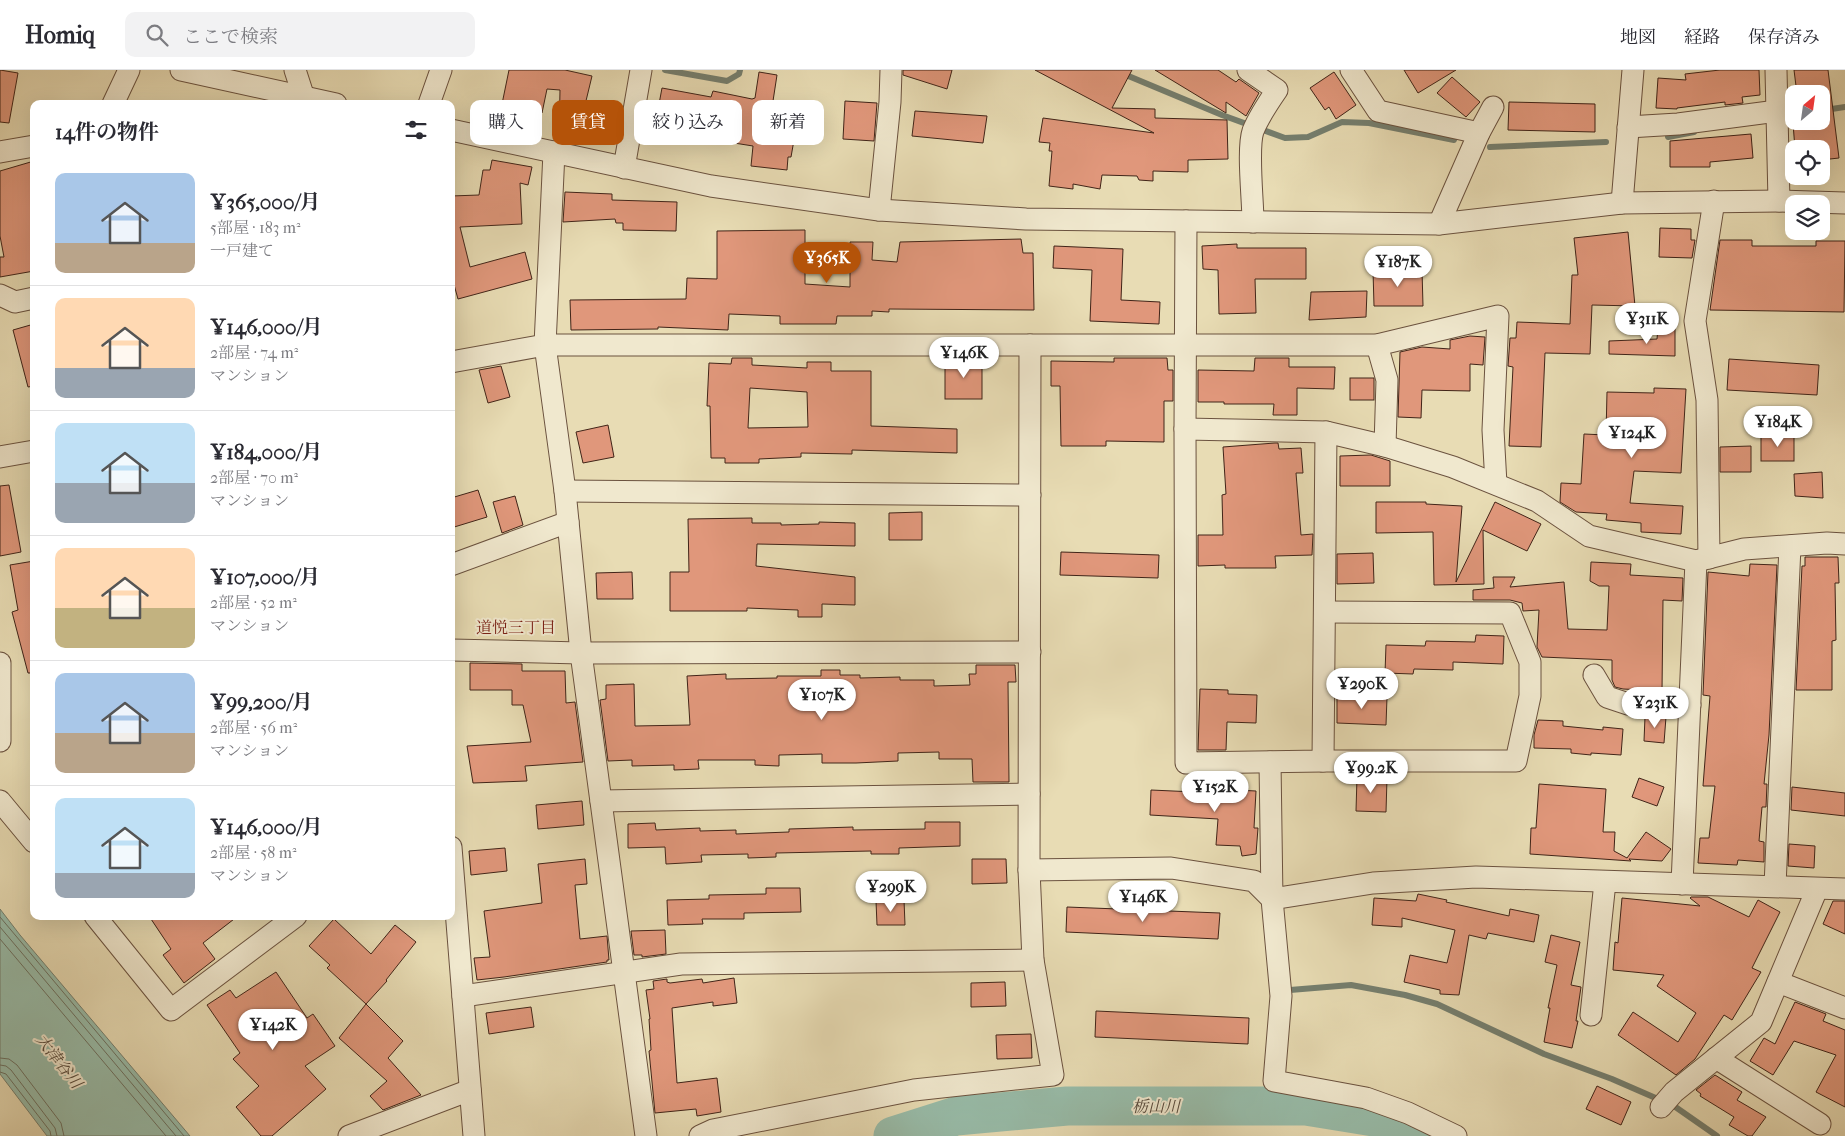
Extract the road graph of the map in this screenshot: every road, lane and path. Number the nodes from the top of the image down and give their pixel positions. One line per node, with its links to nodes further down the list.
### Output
1 (129, 70): 11 (street)
2 (181, 70): 12 (street)
3 (295, 70): 12 (street)
4 (441, 70): 13 (street)
5 (891, 70): 27 (street)
6 (1248, 70): 29 (street)
7 (1352, 70): 18 (street)
8 (1633, 70): 16 (street)
9 (1776, 70): 15 (street)
10 (640, 74): 22 (street)
11 (115, 100)
12 (304, 100)
13 (430, 100)
14 (1493, 107): 18 (street)
15 (1777, 111): 16 (street); 23 (street)
16 (1628, 127): 26 (street)
17 (455, 131): 21 (street)
18 (1480, 133): 30 (street)
19 (30, 147): 20 (street)
20 (0, 152)
21 (554, 152): 22 (street); 34 (street)
22 (624, 168): 27 (street)
23 (1779, 200): 24 (street); 25 (street)
24 (1714, 201): 26 (street); 49 (street)
25 (1845, 202)
26 (1622, 203): 30 (street)
27 (879, 210): 28 (street)
28 (1186, 221): 29 (street); 33 (street)
29 (1253, 222): 30 (street)
30 (1440, 224)
31 (0, 295): 32 (street)
32 (30, 299)
33 (1185, 344): 35 (street); 36 (street); 38 (street)
34 (545, 345): 35 (street); 37 (street); 44 (street)
35 (1030, 345): 45 (street)
36 (1378, 345): 40 (street); 43 (street)
37 (455, 361)
38 (1184, 428): 39 (street); 60 (street)
39 (1326, 432): 40 (street); 51 (street)
40 (1385, 446): 43 (street)
41 (30, 452): 42 (street)
42 (0, 457)
43 (1496, 484): 49 (street)
44 (565, 491): 45 (street); 46 (street)
45 (1030, 496): 53 (street)
46 (568, 522): 50 (street); 54 (street)
47 (1845, 544): 48 (street)
48 (1790, 546): 49 (street); 68 (street)
49 (1703, 559): 57 (street)
50 (455, 564)
51 (1325, 612): 59 (street); 59 (street)
52 (455, 650): 54 (street)
53 (1030, 652): 54 (street); 61 (street)
54 (582, 653): 63 (street)
55 (0, 663): 58 (street)
56 (1594, 675): 57 (street)
57 (1690, 705): 67 (street)
58 (0, 741)
59 (1323, 761): 60 (street)
60 (1270, 762): 72 (street)
61 (1029, 794): 63 (street); 65 (street)
62 (0, 801): 64 (street)
63 (602, 801): 76 (street)
64 (30, 837)
65 (1028, 870): 72 (street); 75 (street)
66 (1605, 882): 67 (street); 72 (street); 80 (street)
67 (1682, 884): 68 (street)
68 (1775, 886): 69 (street)
69 (1817, 889): 70 (street); 77 (street)
70 (1845, 889)
71 (455, 897): 78 (street)
72 (1272, 899): 89 (street)
73 (98, 920): 74 (street)
74 (291, 920)
75 (1033, 960): 76 (street); 88 (street)
76 (625, 972): 78 (street); 87 (street)
77 (1778, 982): 79 (street); 81 (street)
78 (463, 996): 82 (street)
79 (1845, 1008)
80 (1591, 1015)
81 (1716, 1058): 83 (street); 84 (street)
82 (470, 1090): 85 (street); 86 (street)
83 (1661, 1107)
84 (1820, 1124)
85 (349, 1136)
86 (474, 1136)
87 (646, 1136)
88 (700, 1136)
89 (1456, 1136)

